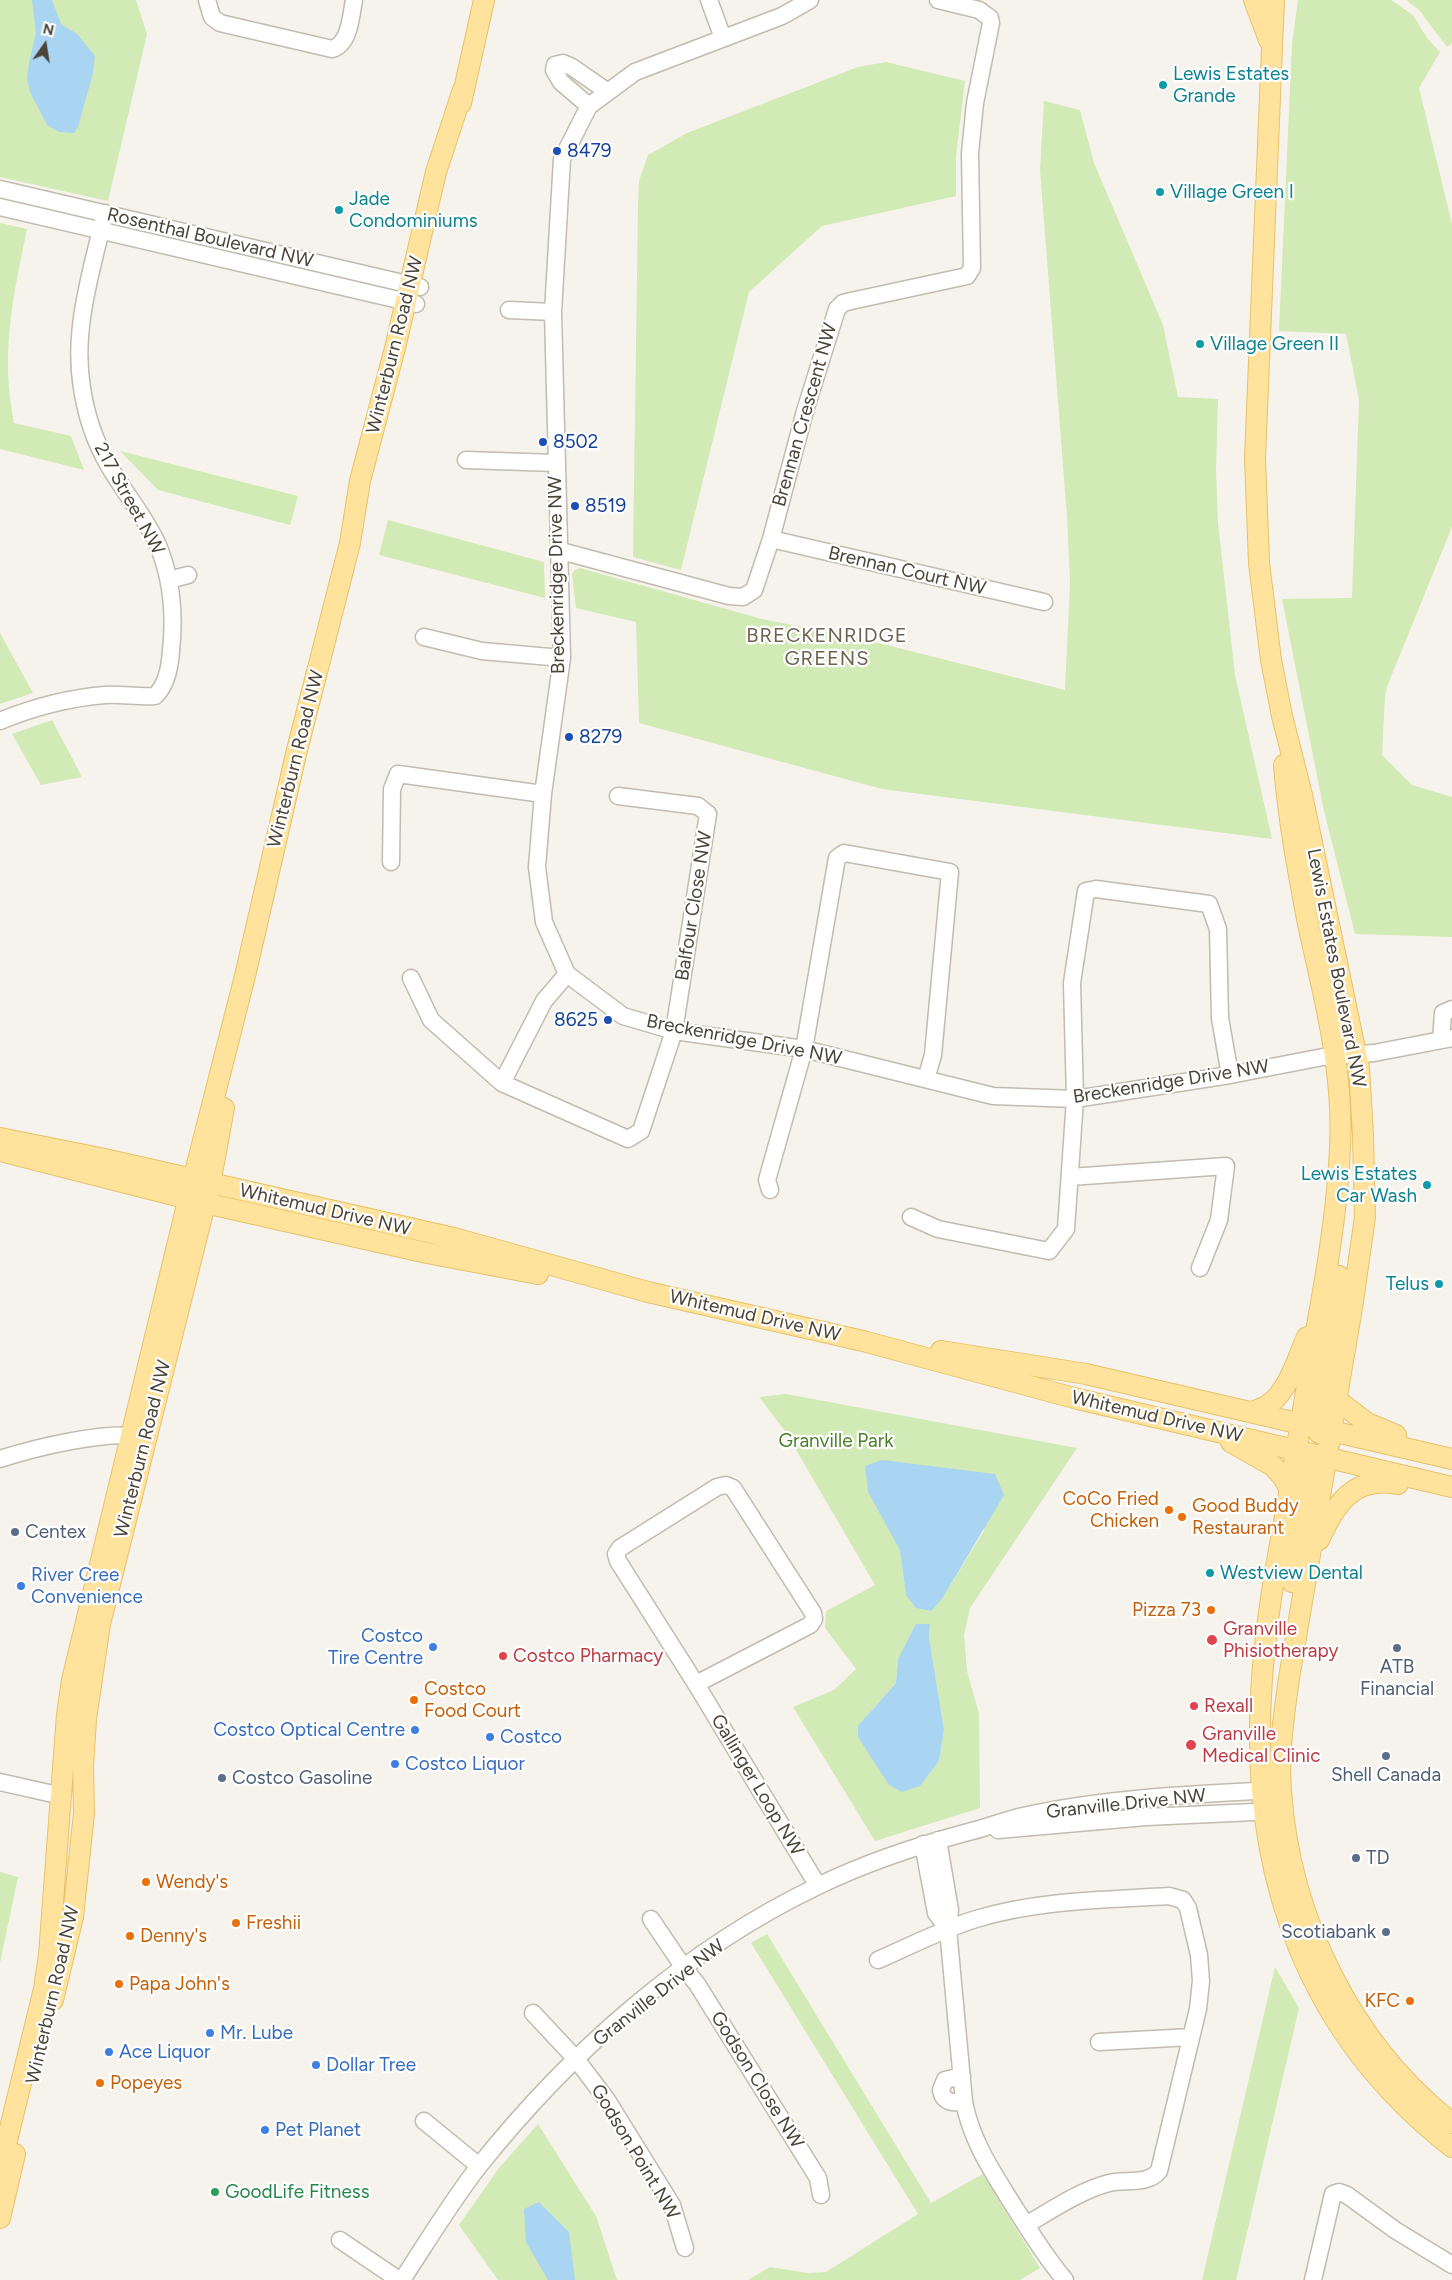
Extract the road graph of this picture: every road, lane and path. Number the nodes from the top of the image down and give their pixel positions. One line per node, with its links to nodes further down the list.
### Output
1 (207, 0): 2 (street)
2 (354, 0)
3 (484, 0): 17 (main road, Winterburn Road NW)
4 (709, 0): 9 (street)
5 (810, 0): 9 (street, Breckenridge Drive NW)
6 (938, 0): 22 (street, Brennan Crescent NW)
7 (1254, 0): 10 (main road)
8 (1274, 0): 10 (main road, Lewis Estates Boulevard NW)
9 (723, 38): 11 (street, Breckenridge Drive NW)
10 (1272, 50): 29 (main road, Lewis Estates Boulevard NW)
11 (608, 92): 12 (street, Breckenridge Drive NW); 12 (street)
12 (589, 106): 19 (street, Breckenridge Drive NW)
13 (0, 189): 15 (street, Rosenthal Boulevard NW)
14 (0, 208): 16 (street, Rosenthal Boulevard NW)
15 (105, 213): 16 (street, 217 Street NW); 17 (street, Rosenthal Boulevard NW)
16 (101, 230): 17 (street, Rosenthal Boulevard NW); 25 (street, 217 Street NW)
17 (413, 294): 49 (main road, Winterburn Road NW)
18 (509, 310): 19 (street)
19 (553, 312): 21 (street, Breckenridge Drive NW)
20 (466, 460): 21 (street, Breckenridge Drive NW)
21 (556, 463): 23 (street, Breckenridge Drive NW)
22 (771, 539): 23 (street, Brennan Crescent NW); 26 (street, Brennan Court NW)
23 (561, 551): 28 (street, Breckenridge Drive NW)
24 (188, 575): 25 (street)
25 (170, 580): 30 (street, 217 Street NW)
26 (1044, 602)
27 (424, 637): 28 (street)
28 (562, 658): 31 (street, Breckenridge Drive NW)
29 (1282, 716): 40 (main road, Lewis Estates Boulevard NW); 41 (main road, Lewis Estates Boulevard NW)
30 (0, 721)
31 (543, 794): 33 (street); 34 (street, Breckenridge Drive NW)
32 (618, 796): 37 (street, Balfour Close NW)
33 (391, 862)
34 (567, 974): 37 (street, Breckenridge Drive NW); 44 (street)
35 (411, 978): 44 (street)
36 (1452, 1009): 38 (street)
37 (674, 1031): 39 (street, Breckenridge Drive NW); 44 (street)
38 (1447, 1039): 40 (street, Breckenridge Drive NW)
39 (804, 1049): 43 (street, Breckenridge Drive NW); 43 (street); 48 (street)
40 (1356, 1054): 41 (street, Breckenridge Drive NW); 55 (main road, Lewis Estates Boulevard NW)
41 (1335, 1056): 42 (street, Breckenridge Drive NW); 50 (main road, Lewis Estates Boulevard NW)
42 (1230, 1075): 45 (street, Breckenridge Drive NW); 45 (street)
43 (926, 1079): 45 (street, Breckenridge Drive NW)
44 (502, 1083)
45 (1075, 1099): 47 (street)
46 (3, 1147): 49 (main road, Whitemud Drive NW)
47 (1070, 1177): 51 (street); 52 (street)
48 (770, 1190)
49 (198, 1191): 54 (main road, Whitemud Drive NW); 59 (main road, Winterburn Road NW)
50 (1337, 1200): 53 (main road, Lewis Estates Boulevard NW); 60 (main road)
51 (911, 1216)
52 (1200, 1268)
53 (1321, 1306): 57 (main road); 60 (main road, Lewis Estates Boulevard NW)
54 (863, 1341): 56 (main road, Whitemud Drive NW); 57 (main road, Whitemud Drive NW)
55 (1337, 1400): 60 (main road, Lewis Estates Boulevard NW); 61 (main road)
56 (1118, 1408): 58 (main road, Whitemud Drive NW); 60 (main road)
57 (1251, 1412): 60 (main road, Whitemud Drive NW)
58 (1221, 1432): 60 (main road, Whitemud Drive NW); 65 (main road)
59 (139, 1436): 62 (street); 71 (main road, Winterburn Road NW); 78 (main road, Winterburn Road NW)
60 (1312, 1438): 61 (main road, Whitemud Drive NW); 64 (main road, Whitemud Drive NW); 65 (main road); 66 (main road); 67 (main road)
61 (1424, 1452): 63 (main road, Whitemud Drive NW)
62 (0, 1459)
63 (1452, 1459)
64 (1452, 1487): 66 (main road)
65 (1290, 1490): 70 (main road)
66 (1308, 1562): 67 (main road)
67 (1289, 1678): 70 (main road)
68 (696, 1684): 68 (street, Gallinger Loop NW); 75 (street, Gallinger Loop NW)
69 (0, 1782): 71 (street)
70 (1271, 1790): 72 (main road); 73 (street, Granville Drive NW)
71 (62, 1796): 78 (main road); 91 (main road, Winterburn Road NW)
72 (1273, 1811): 73 (street, Granville Drive NW); 88 (main road); 89 (main road)
73 (974, 1831): 74 (street, Granville Drive NW)
74 (930, 1842): 75 (street, Granville Drive NW); 77 (street)
75 (818, 1886): 80 (street, Granville Drive NW)
76 (651, 1919): 80 (street, Godson Close NW)
77 (948, 1929): 79 (street); 82 (street); 85 (street)
78 (65, 1958): 93 (main road, Winterburn Road NW)
79 (878, 1960)
80 (684, 1968): 84 (street, Granville Drive NW); 92 (street, Godson Close NW)
81 (533, 2012): 84 (street, Godson Point NW)
82 (1191, 2037): 83 (street); 94 (street)
83 (1099, 2042)
84 (576, 2059): 90 (street, Granville Drive NW); 96 (street, Godson Point NW)
85 (962, 2076): 86 (street); 86 (street)
86 (964, 2102): 94 (street)
87 (424, 2121): 90 (street)
88 (1452, 2123)
89 (1452, 2147)
90 (479, 2166): 98 (street, Granville Drive NW)
91 (0, 2169)
92 (821, 2196)
93 (0, 2218)
94 (1026, 2225): 99 (street)
95 (340, 2240): 98 (street)
96 (685, 2248)
97 (1452, 2265): 100 (street)
98 (401, 2280)
99 (1065, 2280)
100 (1313, 2280)

